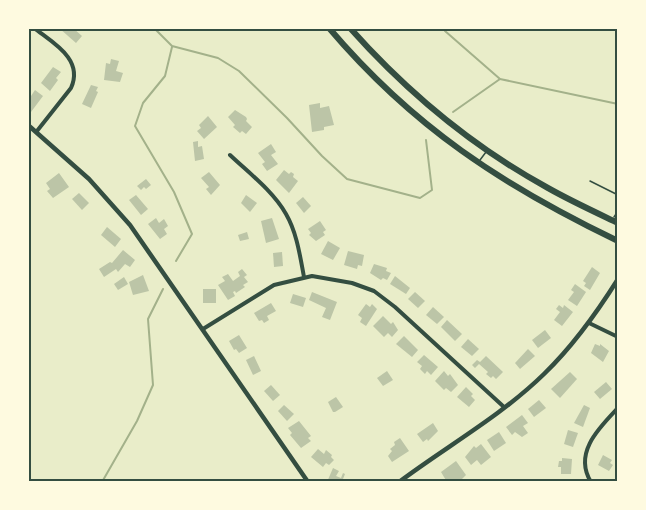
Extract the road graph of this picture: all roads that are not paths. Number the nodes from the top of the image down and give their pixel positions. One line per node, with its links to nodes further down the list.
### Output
1 (34, 28): 5 (street)
2 (350, 28): 6 (highway)
3 (331, 29): 8 (highway)
4 (28, 125): 5 (street)
5 (37, 132): 17 (street)
6 (487, 151): 8 (lane); 12 (highway)
7 (230, 155): 14 (street)
8 (478, 164): 13 (highway)
9 (590, 181): 10 (lane)
10 (618, 195)
11 (618, 211): 12 (lane)
12 (615, 222)
13 (618, 241)
14 (304, 277): 17 (street); 19 (street)
15 (618, 279): 16 (street)
16 (589, 323): 18 (street); 19 (street)
17 (203, 329): 21 (street)
18 (618, 337)
19 (504, 407): 22 (street)
20 (618, 408): 23 (street)
21 (308, 482)
22 (399, 482)
23 (591, 482)

